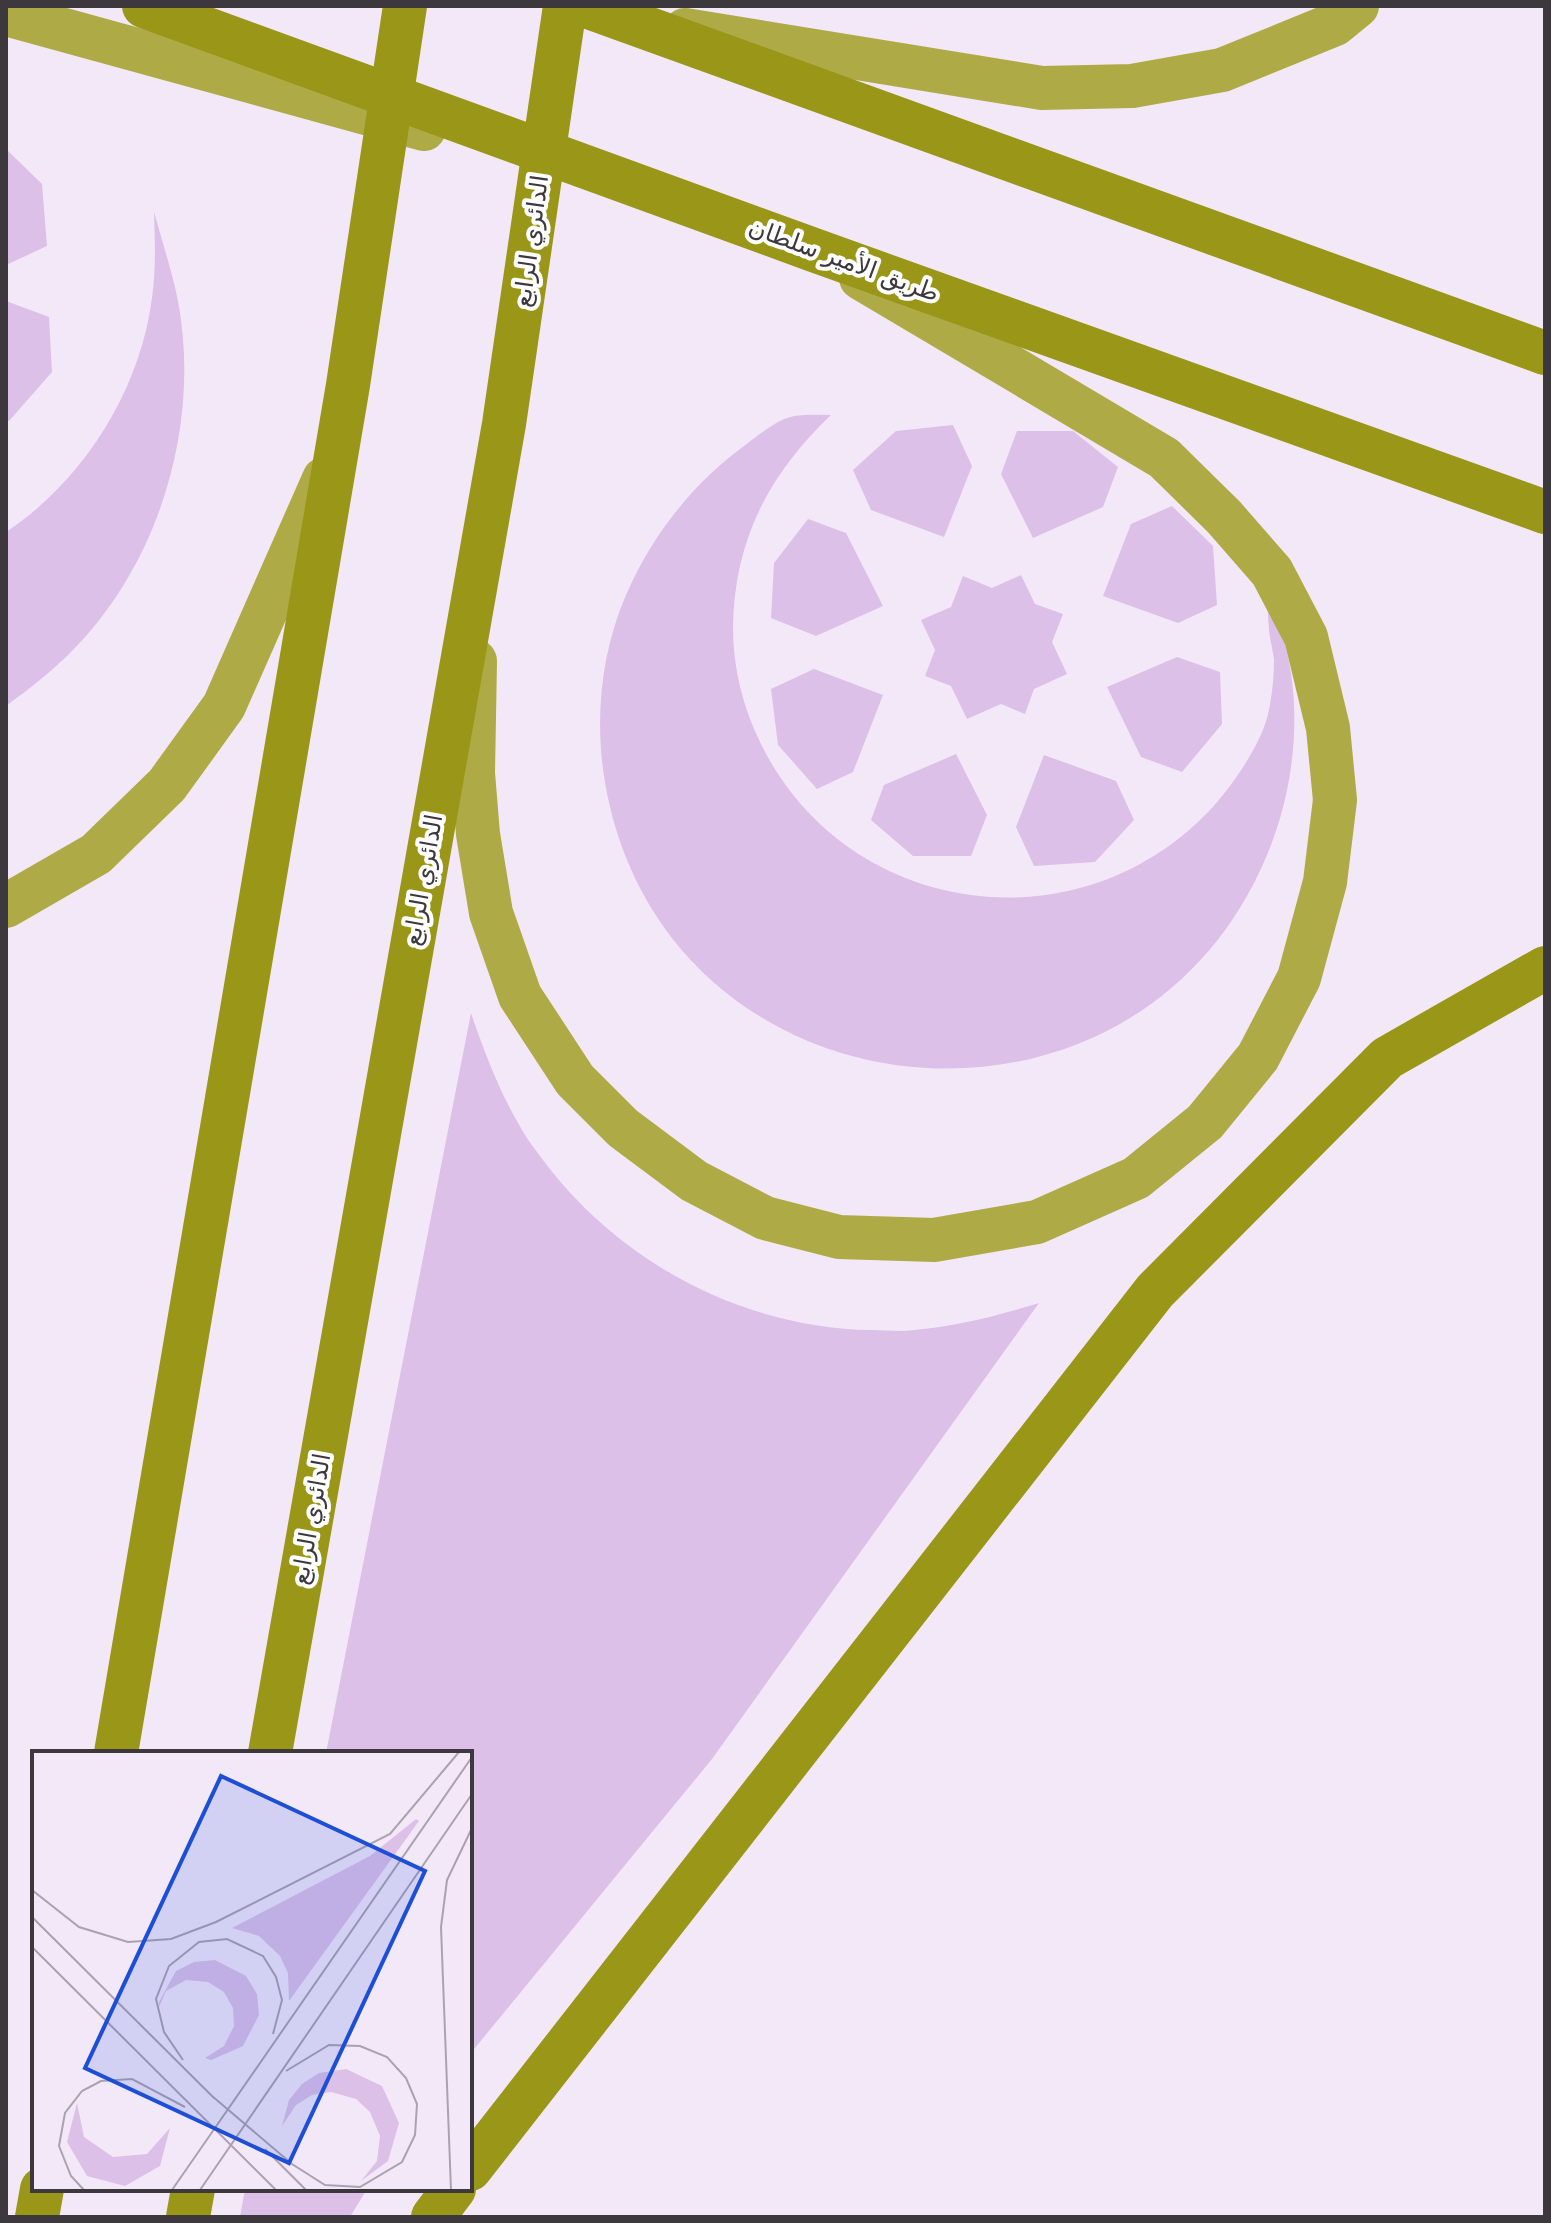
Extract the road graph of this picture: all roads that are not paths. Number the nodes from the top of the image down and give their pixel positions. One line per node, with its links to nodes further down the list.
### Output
1 (144, 6): 7 (highway, طريق الأمير سلطان)
2 (405, 6): 10 (highway)
3 (565, 6): 12 (highway, الدائري الرابع)
4 (1357, 6): 5 (highway)
5 (605, 13): 9 (highway)
6 (6, 14): 7 (highway)
7 (675, 199): 8 (highway, طريق الأمير سلطان)
8 (811, 249): 11 (highway, طريق الأمير سلطان); 12 (highway)
9 (1545, 353)
10 (336, 451): 13 (highway); 15 (highway)
11 (1545, 512)
12 (476, 580): 16 (highway, الدائري الرابع)
13 (6, 906)
14 (1545, 968): 17 (highway)
15 (116, 1751)
16 (270, 1751)
17 (472, 2166)
18 (42, 2191): 21 (highway)
19 (193, 2191): 22 (highway)
20 (452, 2191): 23 (highway)
21 (37, 2217)
22 (188, 2217)
23 (433, 2217)

